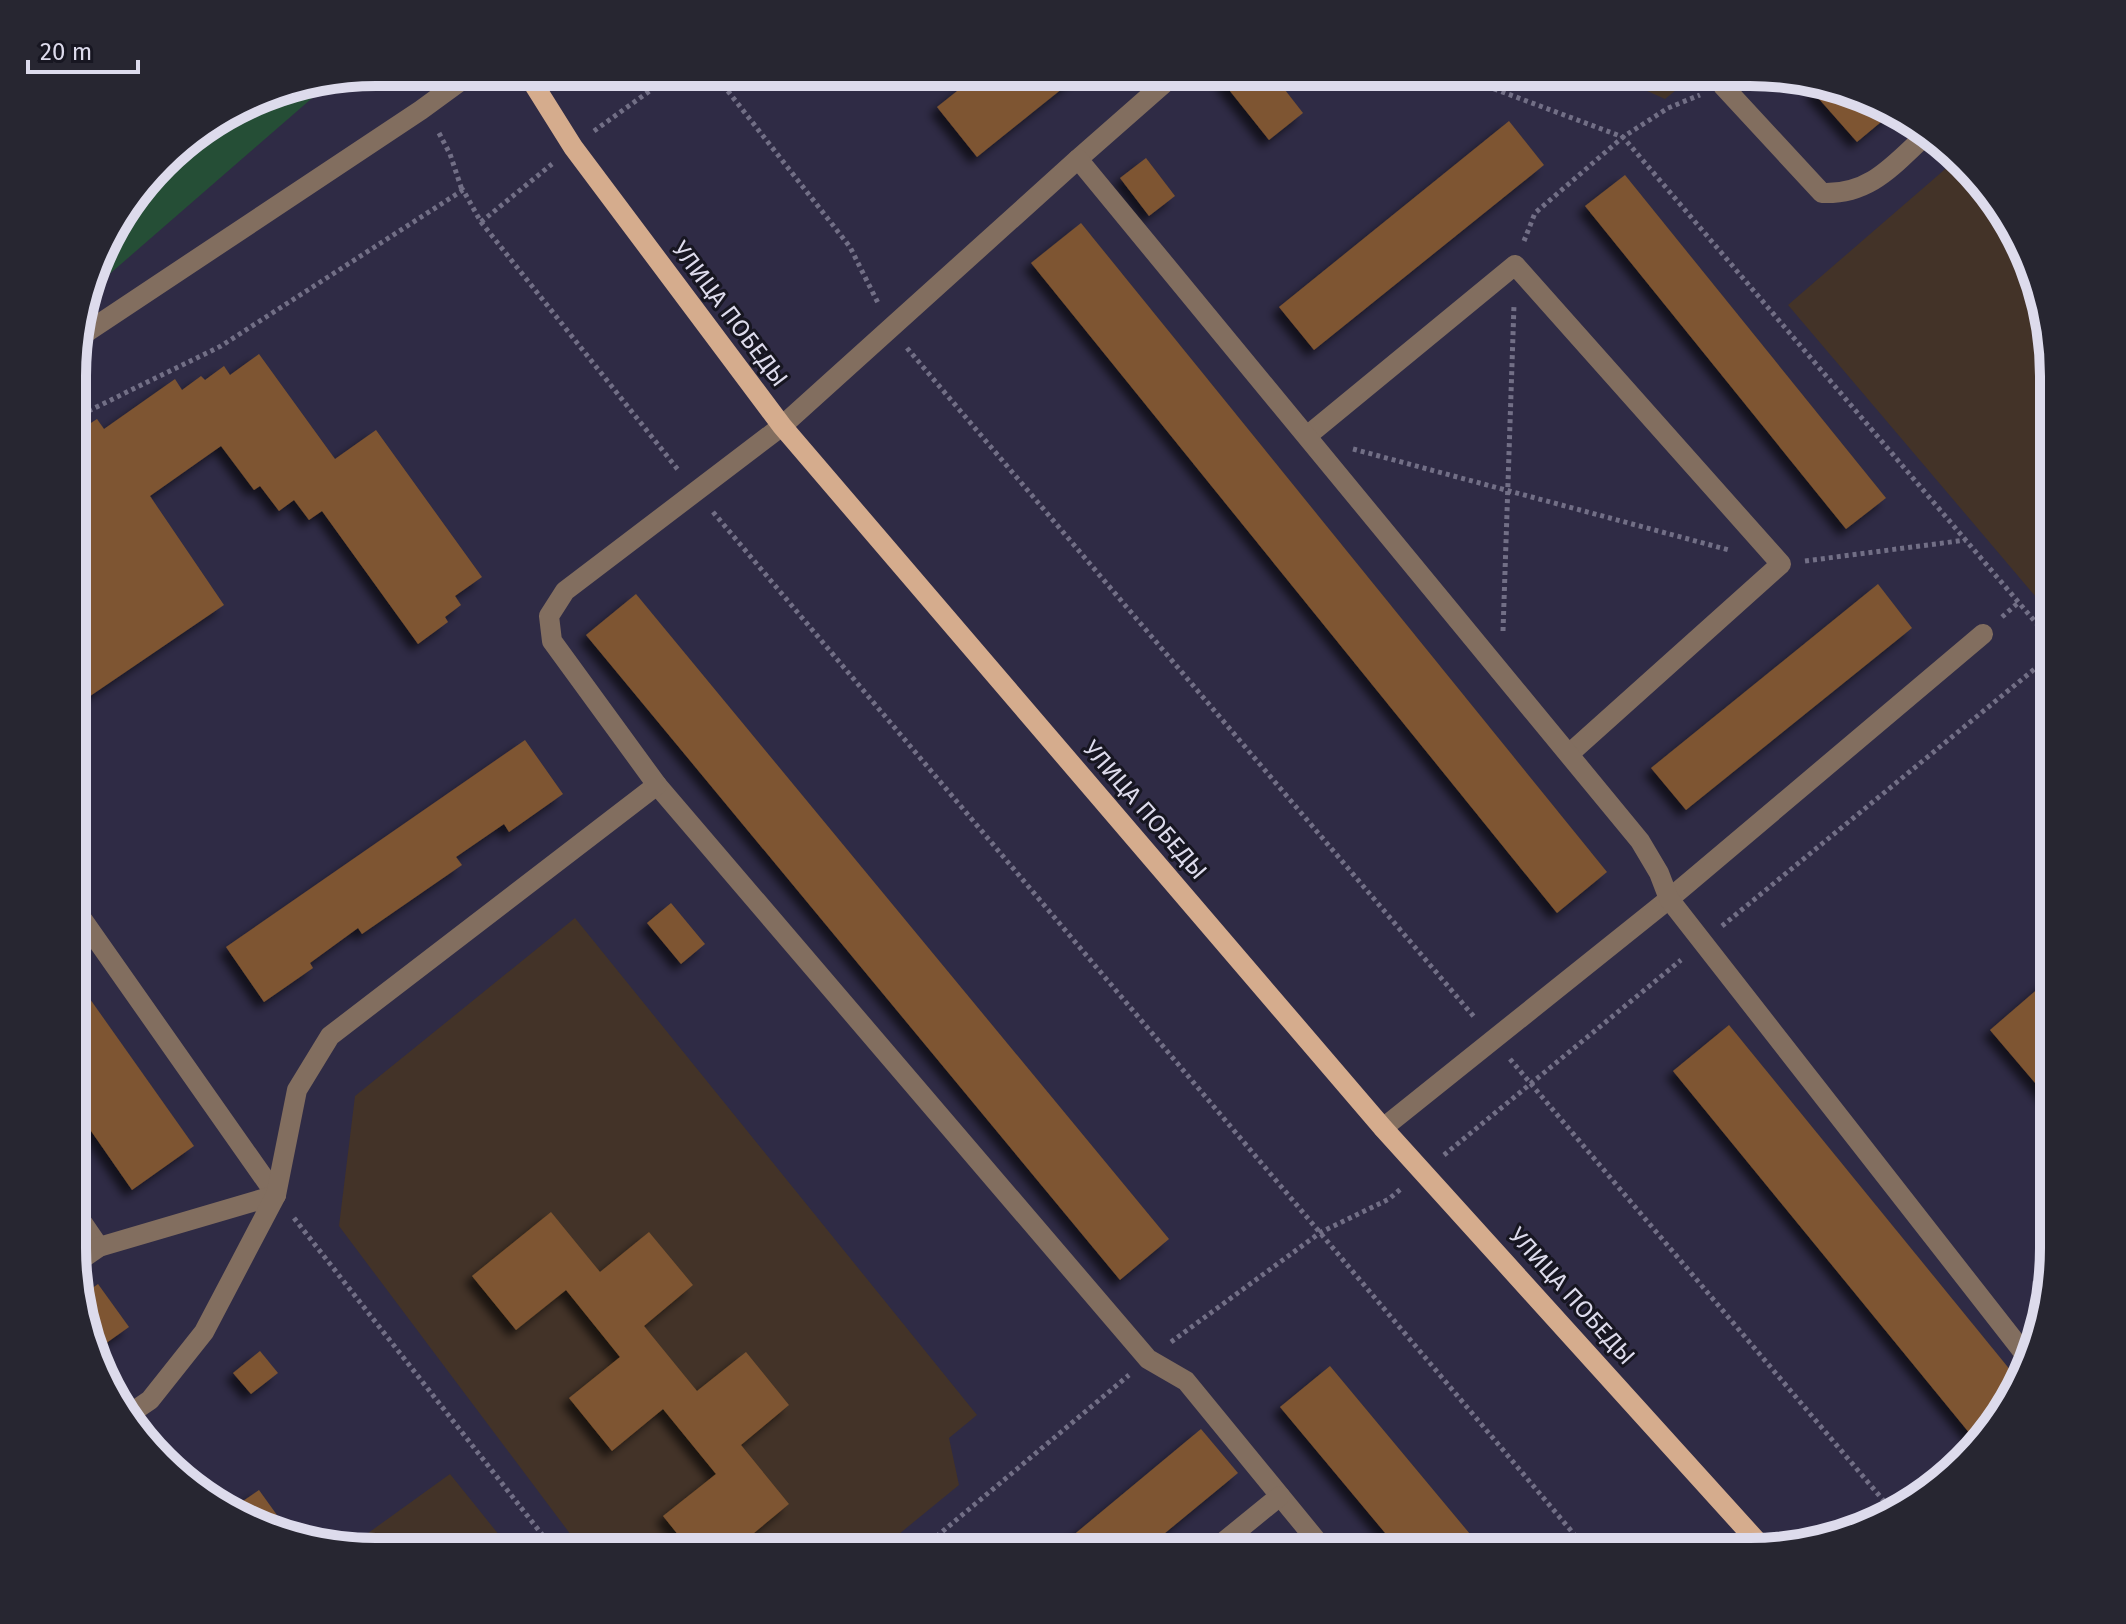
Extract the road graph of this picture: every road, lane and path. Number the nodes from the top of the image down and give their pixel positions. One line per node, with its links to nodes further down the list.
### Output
1 (454, 86): 10 (street)
2 (535, 86): 12 (main road, УЛИЦА ПОБЕДЫ)
3 (724, 86): 9 (path)
4 (1161, 86): 8 (street)
5 (1486, 86): 16 (path)
6 (1723, 86): 7 (street)
7 (1919, 141)
8 (1078, 159): 9 (street); 13 (street)
9 (891, 328): 12 (street); 27 (path)
10 (90, 330)
11 (86, 412): 15 (path)
12 (782, 426): 15 (street); 29 (main road, УЛИЦА ПОБЕДЫ)
13 (1307, 436): 18 (street); 22 (street)
14 (1353, 449): 17 (path)
15 (695, 491): 23 (street); 42 (path)
16 (1967, 539): 18 (path); 19 (path)
17 (1735, 552)
18 (1781, 564): 22 (street)
19 (2040, 627)
20 (1983, 634): 24 (street)
21 (2040, 665): 26 (path)
22 (1569, 754): 24 (street)
23 (657, 785): 31 (street); 37 (street)
24 (1669, 899): 26 (street); 27 (street)
25 (86, 925): 31 (street)
26 (1703, 942): 28 (path); 35 (street)
27 (1494, 1040): 28 (path); 29 (street)
28 (1531, 1084): 30 (path); 38 (path)
29 (1383, 1128): 30 (main road, УЛИЦА ПОБЕДЫ)
30 (1423, 1171): 43 (main road, УЛИЦА ПОБЕДЫ)
31 (276, 1195): 33 (street); 36 (street); 39 (path)
32 (86, 1228): 33 (street)
33 (99, 1247): 34 (street)
34 (86, 1256)
35 (2022, 1350)
36 (136, 1410)
37 (1280, 1496): 40 (street); 41 (street)
38 (1886, 1504)
39 (545, 1538)
40 (1228, 1538)
41 (1314, 1538)
42 (1577, 1538)
43 (1754, 1538)

